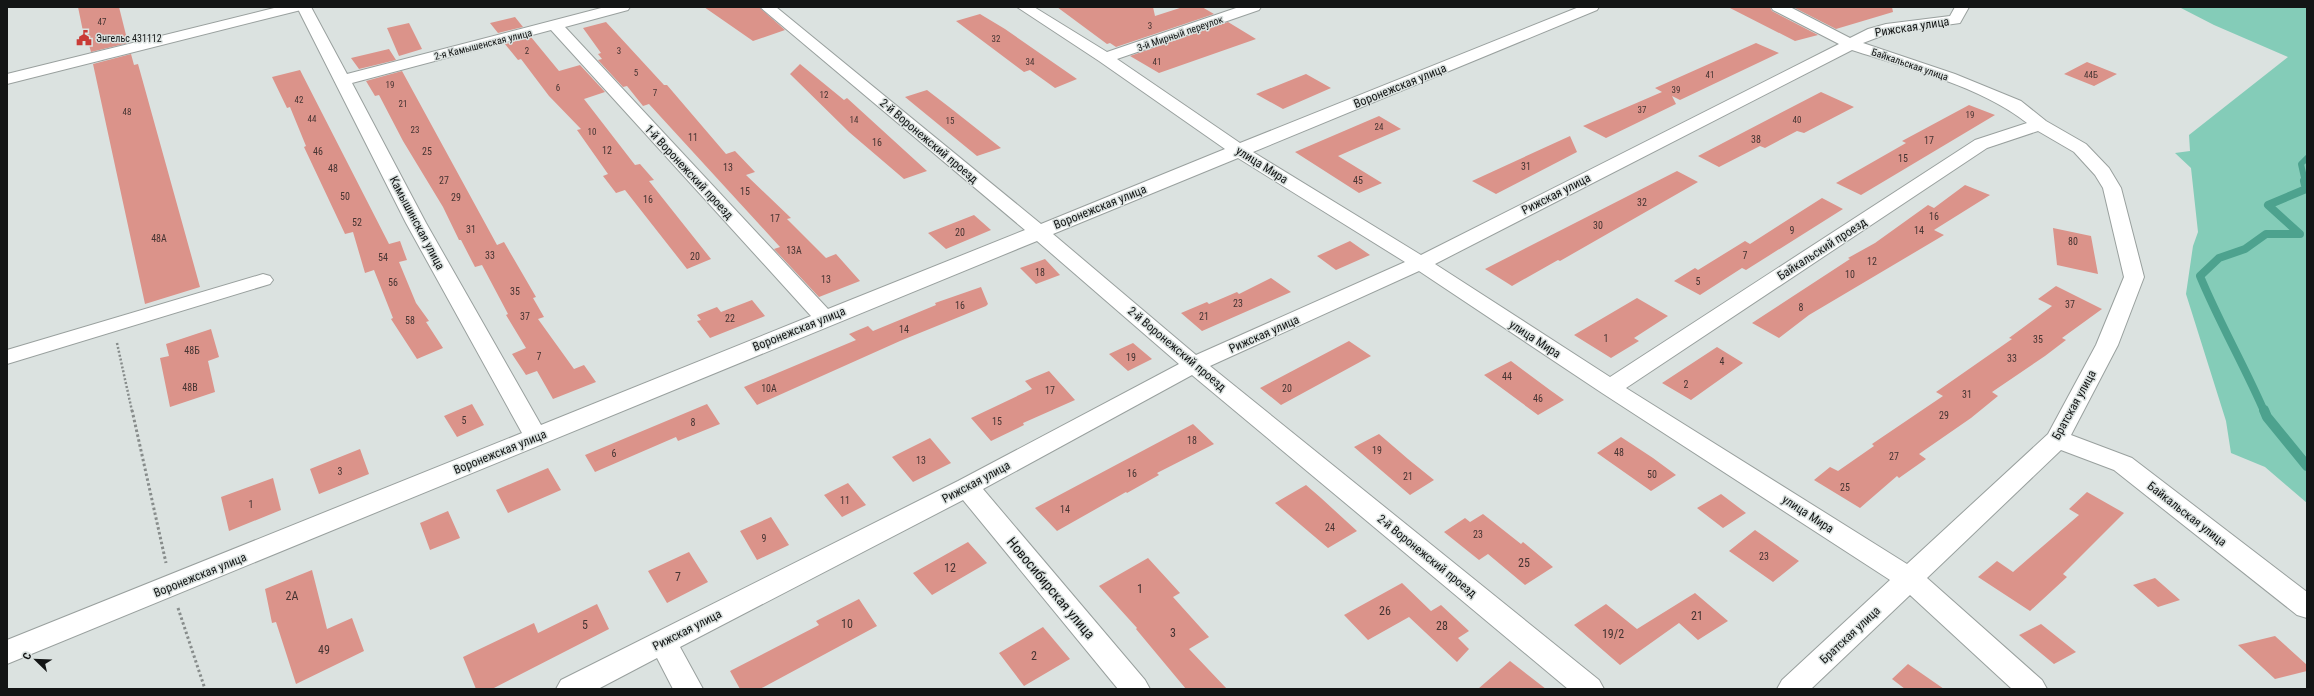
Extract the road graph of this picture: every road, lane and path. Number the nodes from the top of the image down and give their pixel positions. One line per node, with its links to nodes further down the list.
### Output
1 (296, 7): 13 (street)
2 (304, 7): 14 (street, Камышинская улица)
3 (623, 7): 10 (street, 2-я Камышенская улица)
4 (767, 7): 17 (street, 2-й Воронежский проезд)
5 (1024, 7): 12 (street, улица Мира)
6 (1254, 7): 12 (street, 3-й Мирный переулок)
7 (1592, 7): 16 (street, Воронежская улица)
8 (1778, 7): 11 (street, Байкальская улица)
9 (1962, 7): 11 (street, Рижская улица)
10 (555, 25): 14 (street, 2-я Камышенская улица); 20 (street, 1-й Воронежский проезд)
11 (1851, 44): 15 (street, Байкальская улица); 18 (street, Рижская улица)
12 (1105, 58): 16 (street, улица Мира)
13 (7, 79)
14 (343, 80): 25 (street, Камышинская улица)
15 (2040, 125): 24 (street, Байкальский проезд); 26 (street, Братская улица)
16 (1239, 151): 17 (street, Воронежская улица); 18 (street, улица Мира)
17 (1038, 231): 20 (street, Воронежская улица); 23 (street, 2-й Воронежский проезд)
18 (1420, 263): 23 (street, Рижская улица); 24 (street, улица Мира)
19 (263, 280): 21 (street)
20 (824, 318): 25 (street, Воронежская улица)
21 (113, 326): 22 (street); 29 (path)
22 (7, 357)
23 (1194, 365): 27 (street, Рижская улица); 37 (street, 2-й Воронежский проезд)
24 (1610, 388): 28 (street, улица Мира)
25 (536, 437): 29 (street, Воронежская улица)
26 (2057, 439): 28 (street, Братская улица); 30 (street, Байкальская улица)
27 (967, 487): 31 (street, Рижская улица); 36 (street, Новосибирская улица)
28 (1910, 579): 38 (street, Братская улица); 39 (street, улица Мира)
29 (171, 587): 32 (street, Воронежская улица); 33 (path)
30 (2307, 607)
31 (663, 642): 34 (street, Рижская улица); 35 (street)
32 (7, 652)
33 (205, 689)
34 (571, 689)
35 (688, 689)
36 (1135, 689)
37 (1589, 689)
38 (1792, 689)
39 (2032, 689)

